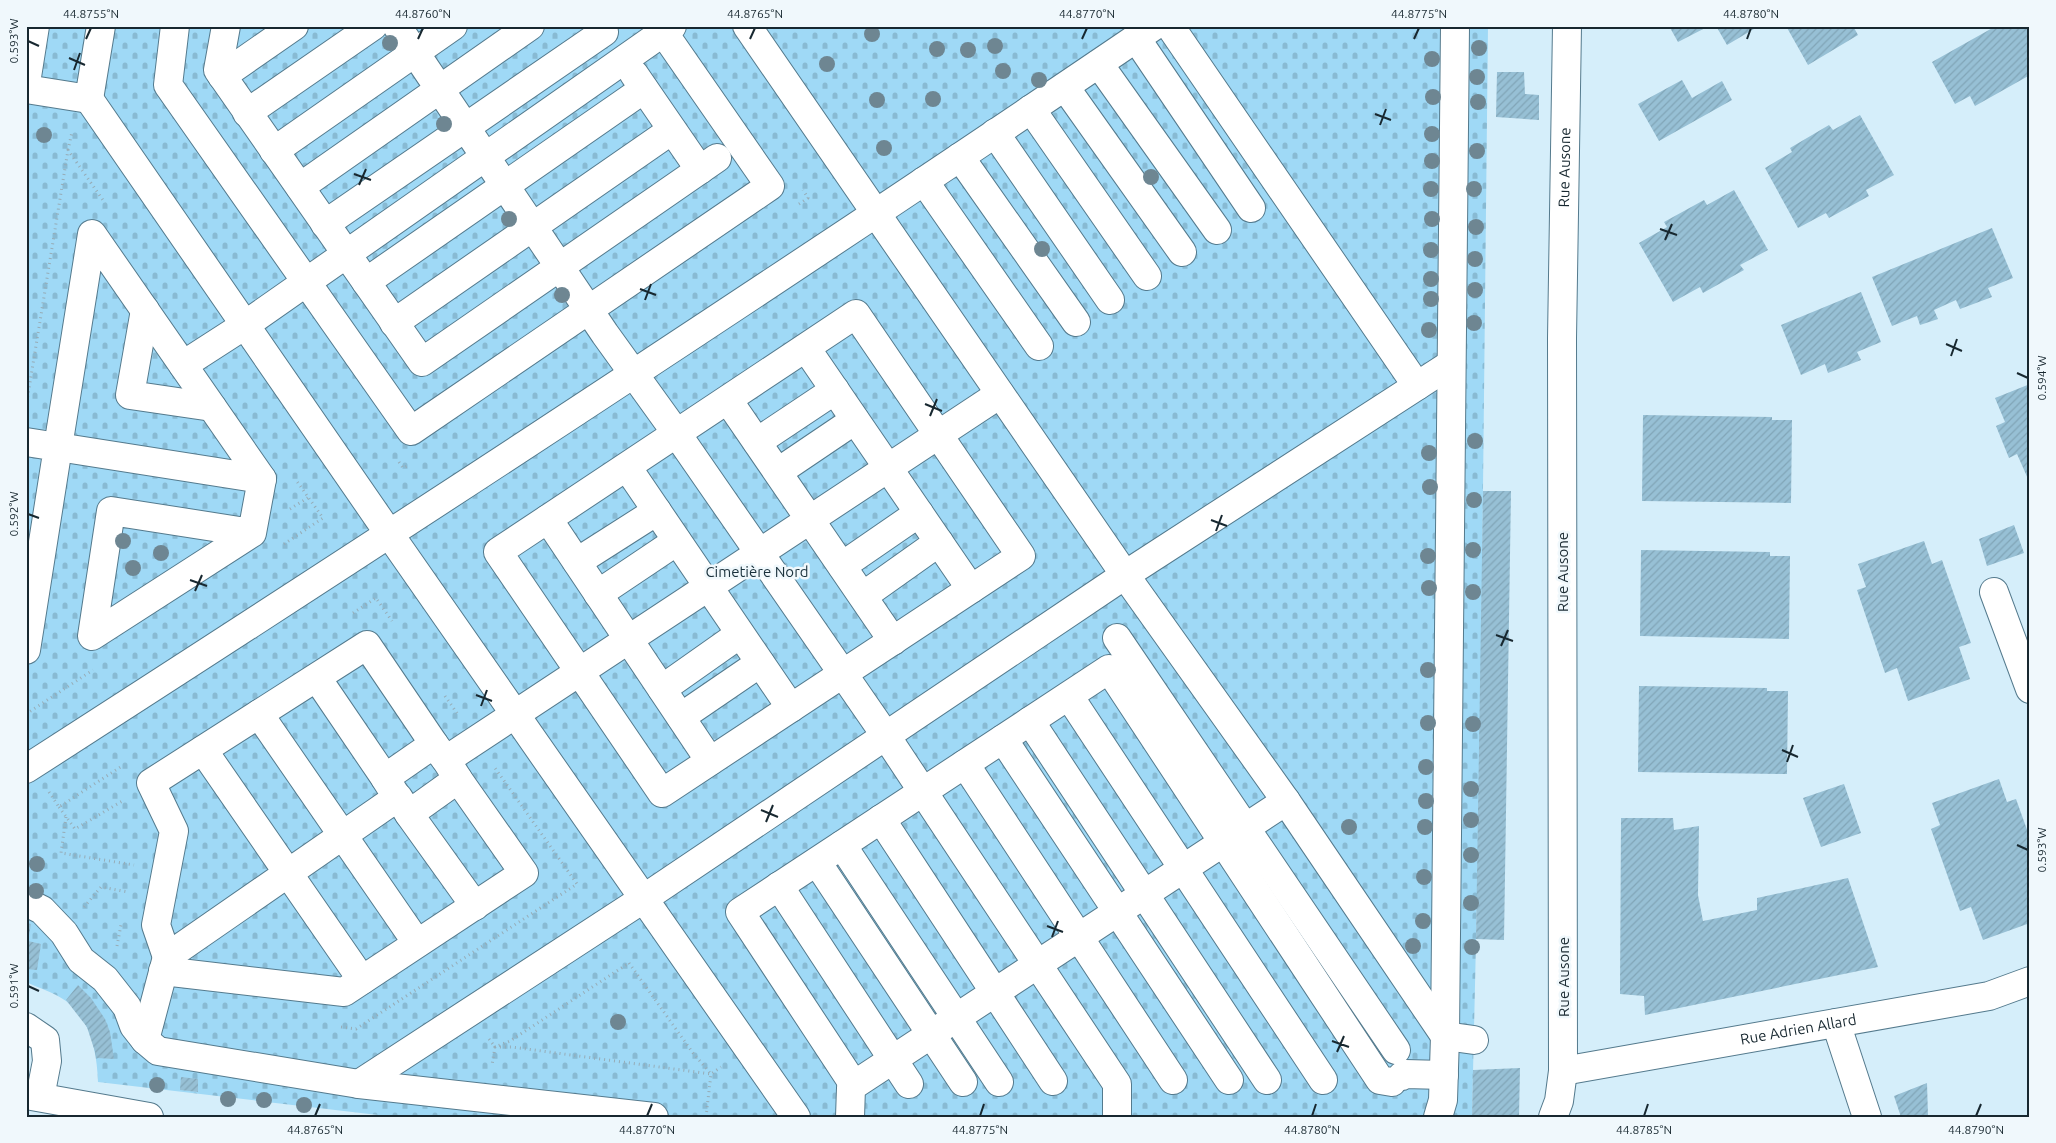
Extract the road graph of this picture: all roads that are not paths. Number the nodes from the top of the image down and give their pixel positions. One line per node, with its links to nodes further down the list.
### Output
1 (35, 26): 21 (street)
2 (101, 26): 26 (street)
3 (175, 26): 47 (street)
4 (226, 26): 20 (street)
5 (294, 26): 20 (street)
6 (373, 26): 28 (street)
7 (397, 26): 17 (street)
8 (453, 26): 17 (street)
9 (530, 26): 24 (street)
10 (747, 26): 39 (street)
11 (1170, 26): 60 (street)
12 (1455, 26): 57 (street)
13 (1567, 26): 149 (street, Rue Ausone)
14 (665, 28): 18 (street); 51 (street)
15 (602, 29): 18 (street); 29 (street)
16 (1145, 32): 19 (street); 38 (street)
17 (415, 53): 24 (street); 32 (street)
18 (624, 60): 25 (street); 33 (street)
19 (1099, 64): 22 (street); 42 (street)
20 (222, 76): 28 (street)
21 (26, 83)
22 (1065, 87): 27 (street); 43 (street)
23 (26, 89): 26 (street)
24 (440, 89): 29 (street); 37 (street)
25 (644, 90): 30 (street); 36 (street)
26 (89, 98): 54 (street)
27 (1031, 109): 31 (street); 46 (street)
28 (248, 113): 32 (street)
29 (466, 128): 33 (street); 40 (street)
30 (672, 130): 41 (street); 45 (street)
31 (995, 134): 34 (street); 49 (street)
32 (274, 150): 37 (street)
33 (486, 157): 36 (street); 44 (street)
34 (960, 157): 35 (street); 52 (street)
35 (924, 181): 39 (street); 55 (street)
36 (505, 186): 41 (street); 48 (street)
37 (300, 187): 40 (street)
38 (1251, 208)
39 (876, 214): 59 (street); 62 (street)
40 (325, 224): 44 (street)
41 (533, 227): 45 (street); 53 (street)
42 (1217, 230)
43 (1182, 252)
44 (346, 254): 47 (street); 48 (street)
45 (560, 266): 51 (street); 53 (street)
46 (1147, 276)
47 (307, 282): 51 (street); 54 (street)
48 (366, 282): 53 (street)
49 (1110, 300)
50 (145, 310): 58 (street); 64 (street); 70 (street)
51 (589, 310): 59 (street)
52 (1076, 322)
53 (394, 323)
54 (245, 326): 58 (street); 80 (street)
55 (1039, 346)
56 (806, 348): 61 (street); 63 (street); 67 (street)
57 (1451, 364): 60 (street); 144 (street)
58 (183, 365): 64 (street)
59 (634, 374): 66 (street); 80 (street)
60 (1417, 386): 86 (street)
61 (835, 390): 65 (street); 69 (street)
62 (1000, 394): 67 (street); 86 (street)
63 (728, 400): 66 (street); 69 (street)
64 (212, 408): 74 (street)
65 (855, 420): 72 (street); 73 (street)
66 (677, 434): 71 (street); 83 (street)
67 (938, 434): 72 (street); 88 (street)
68 (26, 442): 70 (street)
69 (757, 442): 73 (street)
70 (58, 447): 74 (street); 96 (street)
71 (627, 467): 75 (street); 78 (street)
72 (887, 467): 76 (street); 77 (street)
73 (778, 472): 77 (street)
74 (262, 479): 79 (street)
75 (656, 511): 81 (street); 84 (street)
76 (919, 513): 82 (street); 85 (street)
77 (810, 518): 83 (street); 85 (street)
78 (548, 519): 84 (street); 98 (street)
79 (252, 533): 79 (street)
80 (390, 535): 106 (street); 115 (street)
81 (677, 541): 87 (street); 90 (street)
82 (939, 542): 88 (street); 91 (street)
83 (759, 552): 87 (street); 99 (street)
84 (577, 562): 90 (street)
85 (842, 566): 91 (street)
86 (1125, 575): 109 (street); 118 (street)
87 (708, 585): 92 (street); 93 (street)
88 (971, 589): 95 (street)
89 (1994, 592): 102 (street)
90 (598, 594): 93 (street)
91 (863, 596): 95 (street)
92 (740, 634): 97 (street); 101 (street)
93 (628, 638): 98 (street); 101 (street)
94 (1118, 638): 120 (street)
95 (893, 640): 99 (street)
96 (26, 650)
97 (760, 663): 104 (street); 107 (street)
98 (579, 670): 106 (street); 113 (street)
99 (843, 674): 104 (street); 109 (street)
100 (317, 678): 105 (street); 112 (street); 117 (street)
101 (662, 689): 107 (street)
102 (2030, 689)
103 (1069, 696): 108 (street); 122 (street); 125 (street)
104 (791, 708): 113 (street)
105 (259, 714): 111 (street); 121 (street)
106 (514, 714): 112 (street); 129 (street)
107 (681, 718): 113 (street)
108 (1030, 721): 110 (street); 128 (street)
109 (886, 736): 116 (street); 129 (street)
110 (1004, 739): 114 (street); 132 (street)
111 (202, 750): 126 (street); 135 (street)
112 (446, 761): 117 (street); 117 (street); 131 (street)
113 (710, 761)
114 (965, 764): 116 (street); 133 (street)
115 (26, 769)
116 (923, 792): 119 (street); 136 (street)
117 (397, 796): 121 (street); 131 (street)
118 (1286, 801): 120 (street); 144 (street)
119 (882, 819): 123 (street); 139 (street)
120 (1246, 828): 122 (street); 148 (street)
121 (342, 835): 126 (street); 134 (street)
122 (1223, 842): 125 (street); 148 (street)
123 (842, 845): 124 (street); 140 (street)
124 (817, 862): 127 (street); 143 (street)
125 (1184, 868): 128 (street); 154 (street)
126 (288, 873): 135 (street); 137 (street)
127 (779, 886): 147 (street); 160 (street)
128 (1145, 894): 132 (street); 153 (street)
129 (643, 899): 158 (street); 164 (street)
130 (26, 902): 145 (street)
131 (475, 906): 134 (street)
132 (1118, 912): 133 (street); 152 (street)
133 (1079, 937): 136 (street); 151 (street)
134 (418, 943): 137 (street)
135 (165, 964): 137 (street); 145 (street)
136 (1038, 964): 139 (street); 166 (street)
137 (362, 980)
138 (2030, 981): 141 (street, Rue Adrien Allard)
139 (995, 993): 140 (street); 155 (street)
140 (956, 1018): 143 (street); 157 (street)
141 (1836, 1023): 149 (street, Rue Adrien Allard); 169 (street)
142 (26, 1027): 161 (street)
143 (931, 1035): 147 (street); 156 (street)
144 (1445, 1036): 146 (street); 150 (street)
145 (145, 1040): 158 (street)
146 (1474, 1040)
147 (893, 1060): 159 (street); 160 (street)
148 (1397, 1069): 150 (street)
149 (1563, 1071): 168 (street, Rue Ausone)
150 (1444, 1075): 167 (street)
151 (1173, 1080)
152 (1229, 1080)
153 (1267, 1080)
154 (1323, 1080)
155 (1053, 1081)
156 (963, 1082)
157 (998, 1082)
158 (359, 1084): 163 (street)
159 (909, 1084)
160 (854, 1085): 165 (street)
161 (33, 1096): 162 (street)
162 (149, 1117)
163 (654, 1117)
164 (796, 1117)
165 (850, 1117)
166 (1117, 1117)
167 (1438, 1117)
168 (1553, 1117)
169 (1867, 1117)

